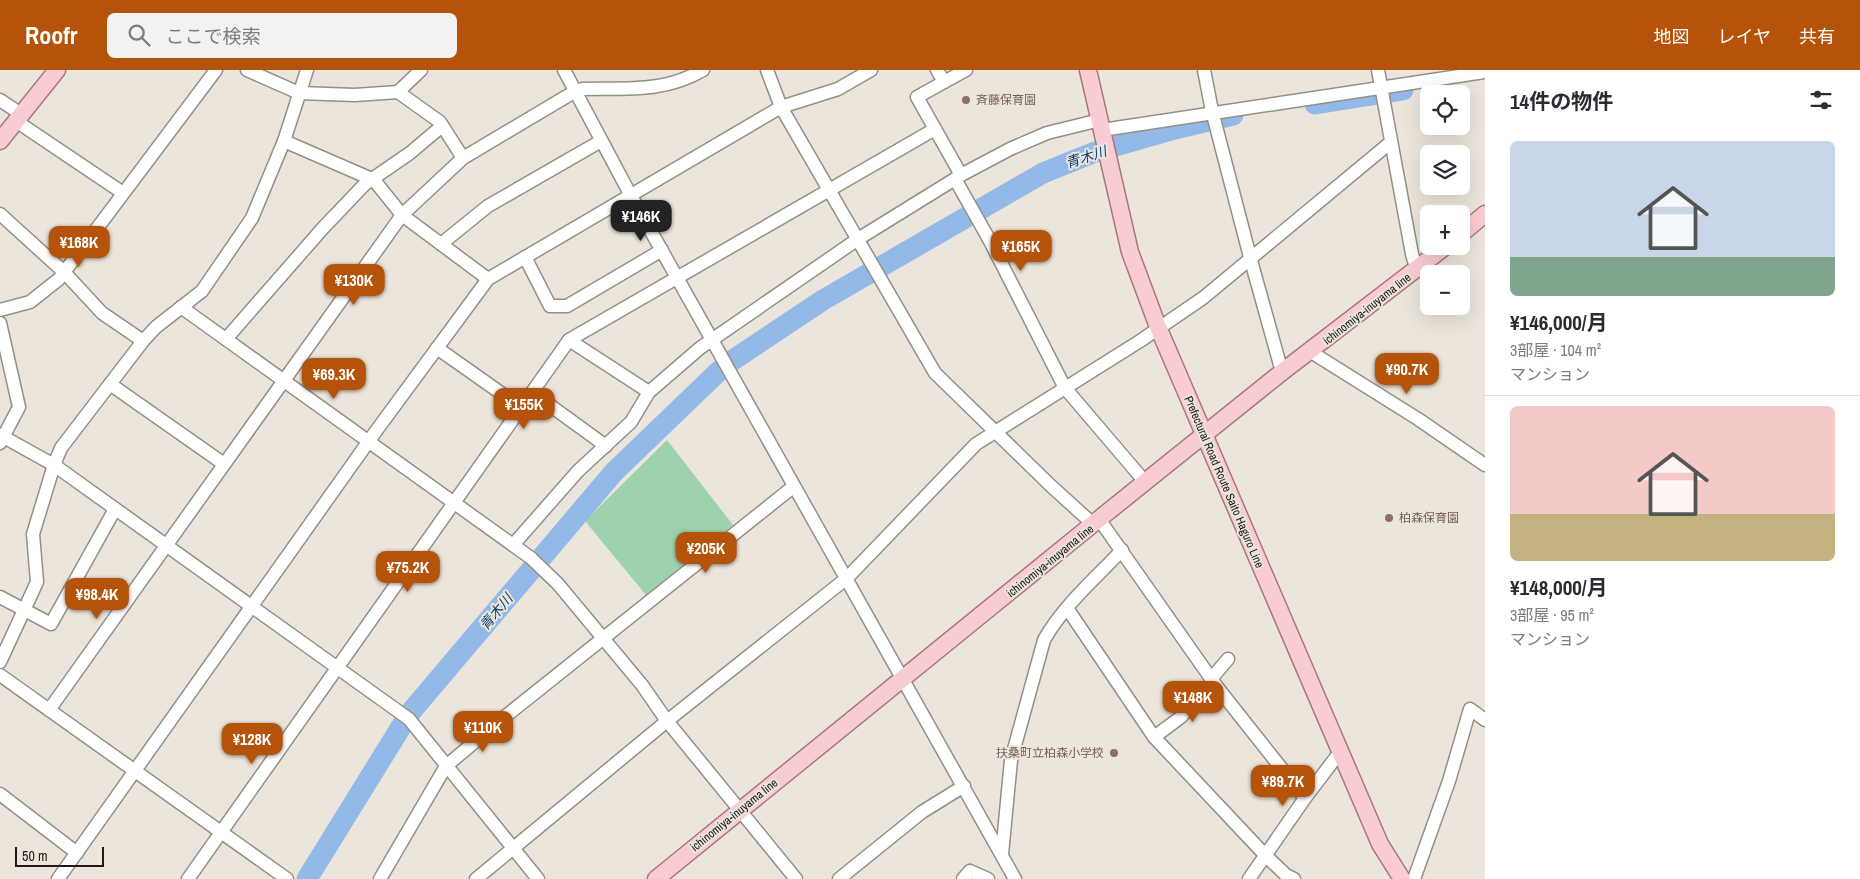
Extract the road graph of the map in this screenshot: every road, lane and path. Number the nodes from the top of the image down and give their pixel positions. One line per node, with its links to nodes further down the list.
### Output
1 (57, 70): 24 (main road)
2 (216, 70): 36 (street)
3 (247, 70): 20 (street)
4 (307, 70): 20 (street)
5 (421, 70): 18 (street)
6 (564, 70): 19 (street)
7 (703, 70): 19 (street)
8 (767, 70): 22 (street)
9 (871, 70): 22 (street)
10 (937, 70): 16 (street)
11 (966, 70): 16 (street)
12 (1088, 70): 25 (main road, Prefectural Road Route Saito Haguro Line)
13 (1204, 70): 23 (street)
14 (1378, 70): 17 (street)
15 (1485, 72): 17 (street)
16 (944, 82): 27 (street)
17 (1382, 86): 23 (street); 31 (street)
18 (398, 92): 20 (street); 26 (street)
19 (574, 92): 30 (street); 32 (street)
20 (299, 93): 29 (street)
21 (0, 100): 24 (street)
22 (781, 107): 35 (street); 37 (street)
23 (1212, 111): 25 (street); 47 (street)
24 (18, 118): 28 (main road); 36 (street)
25 (1101, 125): 33 (street); 55 (main road, Prefectural Road Route Saito Haguro Line)
26 (442, 126): 32 (street); 34 (street)
27 (935, 129): 33 (street); 35 (street)
28 (0, 141)
29 (284, 141): 34 (street); 52 (street)
30 (601, 141): 37 (street); 43 (street)
31 (1391, 142): 47 (street); 48 (street)
32 (463, 158): 40 (street)
33 (958, 177): 42 (street); 65 (street)
34 (374, 180): 40 (street); 56 (street)
35 (828, 191): 42 (street); 50 (street)
36 (124, 193): 49 (street)
37 (630, 194): 44 (street); 46 (street)
38 (0, 214): 49 (street)
39 (1485, 214): 41 (main road)
40 (402, 215): 43 (street); 63 (street)
41 (1470, 226)
42 (858, 239): 58 (street); 69 (street)
43 (441, 244): 51 (street)
44 (662, 250): 46 (street); 50 (street)
45 (1435, 255): 48 (main road, ichinomiya-inuyama line)
46 (525, 257): 51 (street)
47 (1250, 257): 55 (street); 62 (street)
48 (1417, 270): 61 (main road, ichinomiya-inuyama line)
49 (64, 272): 53 (street); 59 (street)
50 (677, 277): 57 (street); 58 (street)
51 (488, 279): 60 (street)
52 (181, 307): 56 (street); 59 (street)
53 (0, 310)
54 (0, 323): 71 (street)
55 (1158, 327): 65 (street); 70 (main road, Prefectural Road Route Saito Haguro Line)
56 (226, 339): 63 (street)
57 (569, 340): 66 (street); 67 (street)
58 (712, 340): 66 (street); 78 (street)
59 (143, 341): 64 (street)
60 (437, 348): 68 (street); 72 (street)
61 (1311, 352): 62 (main road, ichinomiya-inuyama line); 76 (street)
62 (1282, 372): 70 (main road, ichinomiya-inuyama line)
63 (284, 380): 72 (street); 74 (street)
64 (110, 384): 74 (street); 75 (street)
65 (1065, 388): 69 (street); 77 (street)
66 (649, 392): 73 (street)
67 (532, 393): 68 (street); 73 (street)
68 (522, 408): 79 (street)
69 (997, 431): 81 (street); 85 (street)
70 (1204, 436): 77 (main road, ichinomiya-inuyama line); 101 (main road, Prefectural Road Route Saito Haguro Line)
71 (1, 439): 75 (street)
72 (368, 443): 79 (street); 87 (street)
73 (606, 446): 82 (street)
74 (224, 464): 83 (street)
75 (54, 465): 80 (street); 89 (street)
76 (1485, 465)
77 (1146, 483): 81 (main road, ichinomiya-inuyama line)
78 (794, 487): 85 (street); 90 (street)
79 (455, 503): 82 (street); 93 (street)
80 (115, 509): 83 (street); 89 (street)
81 (1097, 522): 84 (street); 95 (main road, ichinomiya-inuyama line)
82 (513, 545): 90 (street)
83 (167, 546): 87 (street); 97 (street)
84 (1122, 550): 88 (street); 96 (street)
85 (847, 578): 95 (street); 99 (street)
86 (0, 598): 89 (street)
87 (252, 607): 93 (street); 103 (street)
88 (1067, 608): 100 (street); 111 (street)
89 (24, 611): 92 (street)
90 (602, 640): 99 (street); 102 (street)
91 (1228, 659): 96 (street)
92 (0, 662)
93 (338, 667): 102 (street); 108 (street)
94 (0, 675): 97 (street)
95 (903, 679): 104 (street); 107 (main road, ichinomiya-inuyama line)
96 (1214, 683): 100 (street); 106 (street)
97 (48, 710): 103 (street)
98 (1485, 720): 128 (street)
99 (667, 721): 107 (street); 109 (street)
100 (1154, 737): 112 (street)
101 (1340, 752): 106 (street); 127 (main road, Prefectural Road Route Saito Haguro Line)
102 (446, 766): 109 (street); 116 (street)
103 (136, 771): 108 (street); 110 (street)
104 (964, 786): 111 (street); 121 (street)
105 (0, 794): 110 (street)
106 (1305, 798): 112 (street)
107 (740, 809): 119 (main road, ichinomiya-inuyama line); 120 (street)
108 (221, 834): 114 (street); 115 (street)
109 (514, 850): 117 (street); 118 (street)
110 (76, 853): 113 (street)
111 (1002, 854): 124 (street)
112 (1266, 856): 125 (street); 126 (street)
113 (58, 879)
114 (188, 879)
115 (287, 879)
116 (380, 879)
117 (476, 879)
118 (538, 879)
119 (656, 879)
120 (796, 879)
121 (840, 879)
122 (963, 879): 123 (street)
123 (988, 879)
124 (1015, 879)
125 (1249, 879)
126 (1294, 879)
127 (1402, 879)
128 (1414, 879)

